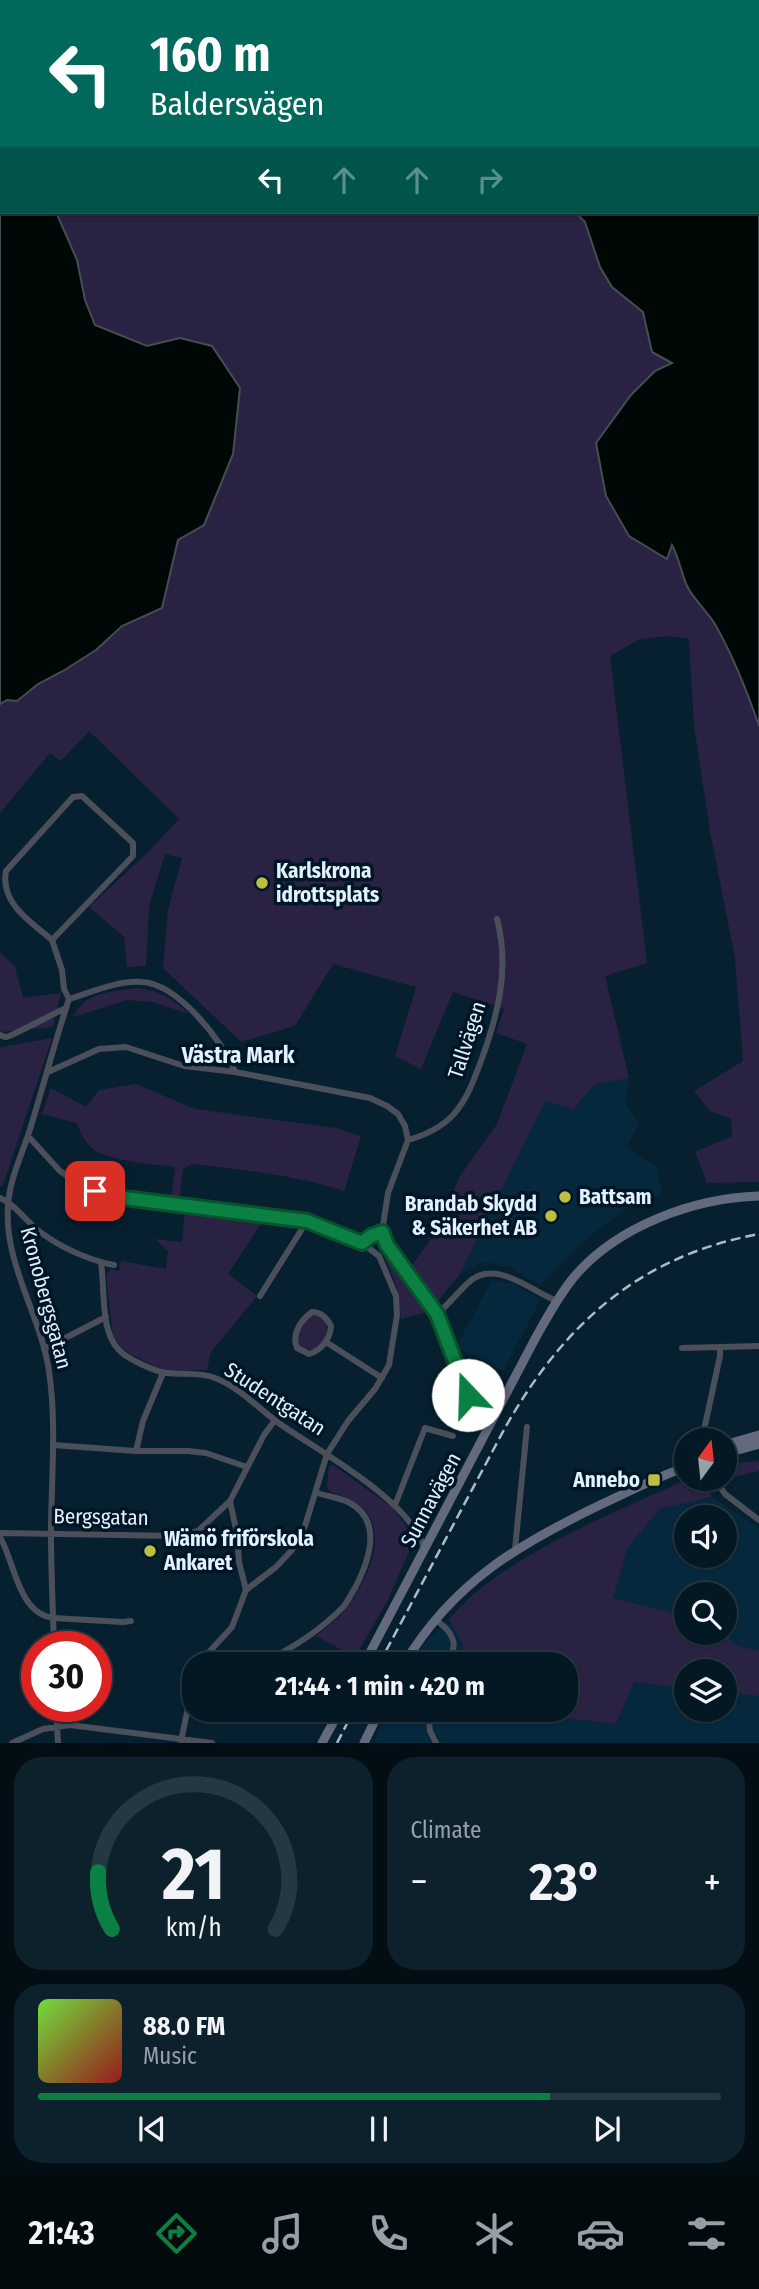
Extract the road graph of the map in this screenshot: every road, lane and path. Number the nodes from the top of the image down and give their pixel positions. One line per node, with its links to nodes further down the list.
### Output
1 (497, 919): 9 (street, Tallvägen)
2 (52, 940): 2 (street); 3 (street)
3 (69, 999): 4 (street, Kronobergsgatan); 7 (street)
4 (66, 1008): 5 (street); 6 (street, Kronobergsgatan)
5 (0, 1035)
6 (48, 1072): 7 (street); 8 (street, Kronobergsgatan)
7 (235, 1072): 9 (street)
8 (28, 1136): 12 (street, Kronobergsgatan); 13 (street)
9 (408, 1140): 14 (street)
10 (759, 1196): 19 (main road, Sunnavägen)
11 (0, 1198): 12 (street)
12 (8, 1201): 16 (street); 26 (street, Kronobergsgatan)
13 (307, 1221): 15 (street); 18 (street)
14 (382, 1232): 15 (street); 20 (street)
15 (362, 1243): 28 (street)
16 (101, 1262): 17 (street); 21 (street, Studentgatan)
17 (114, 1265)
18 (260, 1296)
19 (556, 1301): 20 (street); 51 (main road, Sunnavägen)
20 (437, 1314): 29 (street)
21 (106, 1317): 26 (street); 27 (street, Studentgatan)
22 (326, 1342): 22 (street); 28 (street)
23 (759, 1346): 25 (street)
24 (682, 1348): 25 (street)
25 (720, 1348): 32 (street)
26 (44, 1349): 37 (street, Kronobergsgatan)
27 (163, 1373): 30 (street, Studentgatan); 39 (street)
28 (382, 1378): 40 (street)
29 (472, 1404)
30 (275, 1420): 40 (street, Studentgatan); 41 (street)
31 (527, 1427): 50 (street)
32 (705, 1428)
33 (759, 1435): 35 (main road)
34 (453, 1436): 46 (street)
35 (737, 1441)
36 (759, 1444): 38 (main road)
37 (53, 1445): 39 (street); 48 (street, Kronobergsgatan)
38 (737, 1450)
39 (136, 1451): 41 (street)
40 (327, 1454): 44 (street); 46 (street, Studentgatan)
41 (247, 1467): 45 (street)
42 (674, 1471): 50 (main road)
43 (723, 1491): 47 (street)
44 (317, 1493): 52 (street); 58 (street)
45 (230, 1501): 48 (street, Bergsgatan); 52 (street)
46 (395, 1506): 51 (street, Studentgatan)
47 (759, 1520)
48 (51, 1534): 49 (street, Bergsgatan); 53 (street, Kronobergsgatan)
49 (0, 1535): 53 (street)
50 (515, 1549): 54 (main road)
51 (425, 1550): 59 (main road, Sunnavägen)
52 (246, 1590): 57 (street)
53 (53, 1618): 55 (street); 56 (street, Kronobergsgatan)
54 (436, 1620): 60 (main road); 61 (street)
55 (131, 1621)
56 (53, 1631)
57 (211, 1652)
58 (281, 1652)
59 (370, 1652)
60 (413, 1652)
61 (453, 1652)
62 (57, 1722): 67 (street)
63 (185, 1722): 68 (street)
64 (333, 1722): 72 (main road)
65 (374, 1722): 73 (main road)
66 (429, 1722): 74 (street)
67 (57, 1726): 68 (street); 69 (street); 70 (street)
68 (181, 1741): 71 (street)
69 (12, 1743)
70 (58, 1743)
71 (212, 1743)
72 (322, 1743)
73 (364, 1743)
74 (436, 1743)

